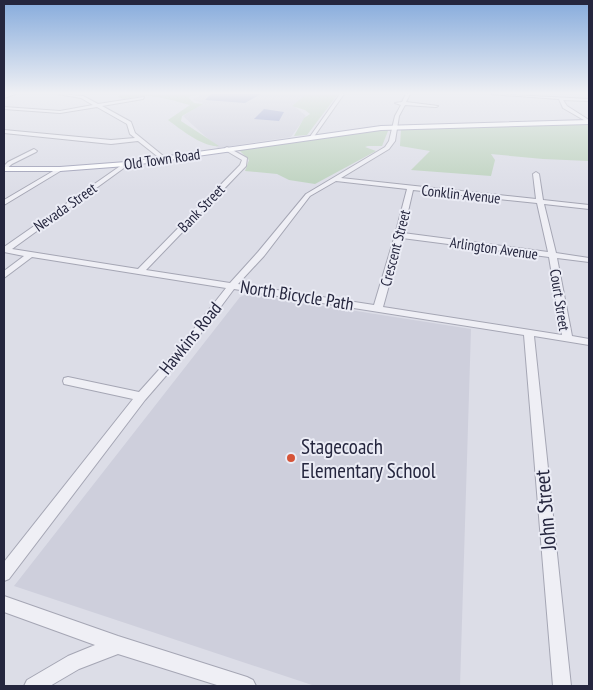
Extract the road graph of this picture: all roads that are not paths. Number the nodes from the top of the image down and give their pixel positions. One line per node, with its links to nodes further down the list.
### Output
1 (130, 126): 7 (street)
2 (319, 126): 6 (street)
3 (425, 126): 4 (main road, Old Town Road)
4 (394, 127): 6 (main road, Old Town Road); 15 (street, Hawkins Road)
5 (4, 132): 7 (street)
6 (311, 137): 8 (main road, Old Town Road)
7 (139, 139): 10 (street)
8 (227, 150): 10 (main road, Old Town Road); 25 (street, Bank Street)
9 (34, 151): 12 (street)
10 (164, 159): 11 (main road, Old Town Road)
11 (126, 164): 13 (main road, Old Town Road); 21 (street, Nevada Street)
12 (4, 169): 13 (main road, Old Town Road)
13 (60, 169): 18 (street)
14 (536, 174): 17 (street, Court Street)
15 (333, 179): 16 (street, Conklin Avenue); 27 (street, Hawkins Road)
16 (410, 188): 17 (street, Conklin Avenue); 20 (street, Crescent Street)
17 (540, 202): 19 (street, Conklin Avenue); 23 (street, Court Street)
18 (4, 203)
19 (589, 207)
20 (399, 235): 23 (street, Arlington Avenue); 28 (street, Crescent Street)
21 (4, 250): 22 (street, North Bicycle Path)
22 (31, 254): 25 (street, North Bicycle Path); 26 (street)
23 (553, 256): 24 (street, Arlington Avenue); 30 (street, Court Street)
24 (589, 260)
25 (141, 270): 27 (street, North Bicycle Path)
26 (4, 275)
27 (232, 286): 28 (street, North Bicycle Path); 33 (street, Hawkins Road)
28 (378, 308): 29 (street, North Bicycle Path)
29 (528, 333): 30 (street, North Bicycle Path); 39 (street, John Street)
30 (567, 338): 31 (street, North Bicycle Path)
31 (589, 342)
32 (68, 381): 33 (street)
33 (141, 397): 34 (street, Hawkins Road)
34 (4, 574)
35 (4, 604): 36 (street)
36 (118, 645): 37 (street); 38 (street)
37 (33, 686)
38 (247, 686)
39 (562, 686)

